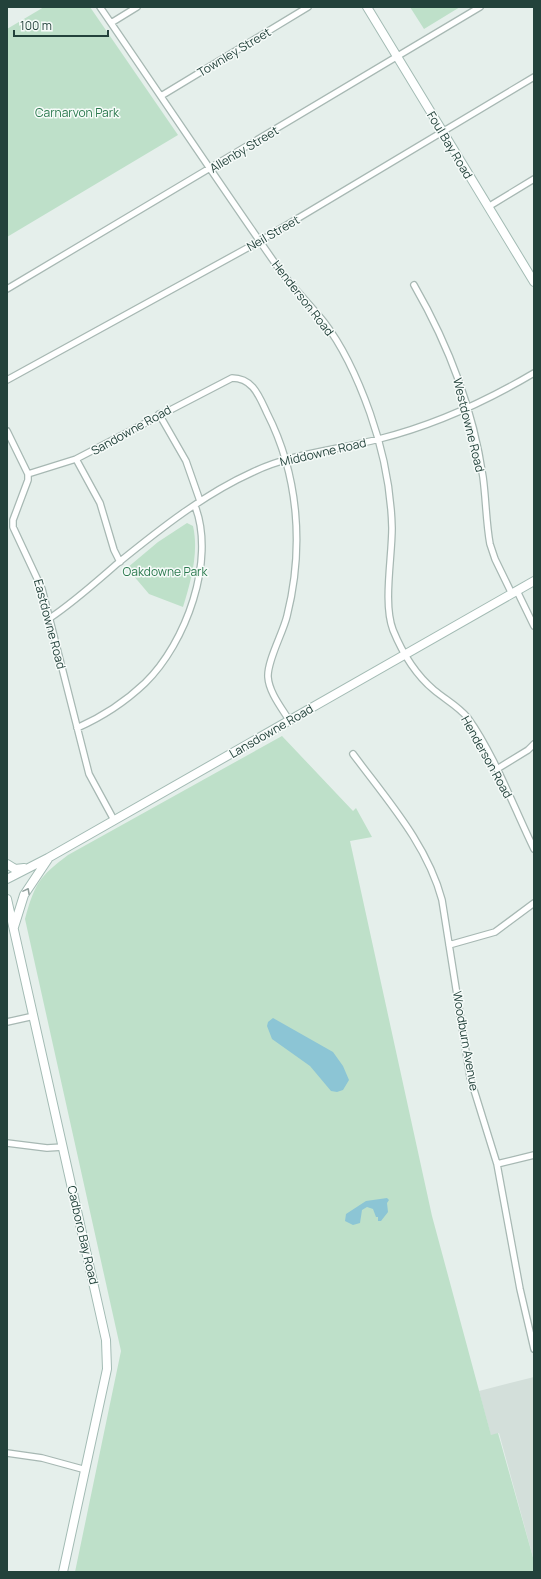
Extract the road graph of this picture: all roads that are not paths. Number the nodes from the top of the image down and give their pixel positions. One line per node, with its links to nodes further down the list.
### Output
1 (100, 7): 6 (street, Henderson Road)
2 (137, 7): 6 (street)
3 (308, 7): 9 (street, Townley Street)
4 (367, 7): 7 (main road, Foul Bay Road)
5 (480, 7): 7 (street, Allenby Street)
6 (110, 23): 9 (street, Henderson Road)
7 (397, 56): 10 (main road, Foul Bay Road); 11 (street, Allenby Street)
8 (534, 77): 10 (street, Neil Street)
9 (161, 96): 11 (street, Henderson Road)
10 (443, 132): 13 (main road, Foul Bay Road); 14 (street, Neil Street)
11 (210, 169): 14 (street, Henderson Road); 17 (street, Allenby Street)
12 (534, 179): 13 (street)
13 (488, 207): 15 (main road, Foul Bay Road)
14 (260, 241): 19 (street, Neil Street); 23 (street, Henderson Road)
15 (534, 282)
16 (414, 285): 20 (street, Westdowne Road)
17 (7, 289)
18 (534, 373): 20 (street, Middowne Road)
19 (7, 380)
20 (468, 409): 23 (street, Middowne Road); 31 (street, Westdowne Road)
21 (159, 414): 24 (street, Sandowne Road); 25 (street, Sandowne Road); 27 (street)
22 (7, 431): 26 (street)
23 (379, 439): 25 (street, Middowne Road); 34 (street, Henderson Road)
24 (76, 459): 26 (street, Sandowne Road); 29 (street)
25 (285, 459): 27 (street, Middowne Road); 35 (street)
26 (28, 474): 32 (street, Eastdowne Road)
27 (200, 501): 28 (street, Middowne Road)
28 (195, 506): 29 (street, Middowne Road); 36 (street)
29 (120, 562): 32 (street, Middowne Road)
30 (534, 581): 31 (main road, Lansdowne Road)
31 (514, 592): 33 (street, Westdowne Road); 34 (main road, Lansdowne Road)
32 (50, 618): 36 (street, Eastdowne Road)
33 (534, 626)
34 (405, 654): 35 (main road, Lansdowne Road); 39 (street, Henderson Road)
35 (288, 720): 40 (main road, Lansdowne Road)
36 (77, 728): 40 (street, Eastdowne Road)
37 (534, 744): 39 (street)
38 (353, 754): 50 (street, Woodburn Avenue)
39 (497, 769): 41 (street, Henderson Road)
40 (114, 820): 42 (main road, Lansdowne Road)
41 (534, 849)
42 (48, 858): 44 (main road, Lansdowne Road); 49 (main road, one-way to 42)
43 (7, 864): 44 (main road)
44 (34, 865): 45 (main road, Lansdowne Road)
45 (7, 879)
46 (7, 899): 48 (main road, Cadboro Bay Road)
47 (534, 903): 50 (street)
48 (8, 907): 49 (main road, Cadboro Bay Road)
49 (13, 928): 51 (main road, Cadboro Bay Road)
50 (449, 945): 56 (street, Woodburn Avenue)
51 (34, 1016): 52 (street); 54 (main road, Cadboro Bay Road)
52 (7, 1022)
53 (7, 1143): 54 (street)
54 (63, 1147): 59 (main road, Cadboro Bay Road)
55 (534, 1155): 56 (street)
56 (497, 1164): 57 (street, Woodburn Avenue)
57 (534, 1349)
58 (7, 1453): 59 (street)
59 (86, 1470): 60 (main road, Cadboro Bay Road)
60 (63, 1572)

